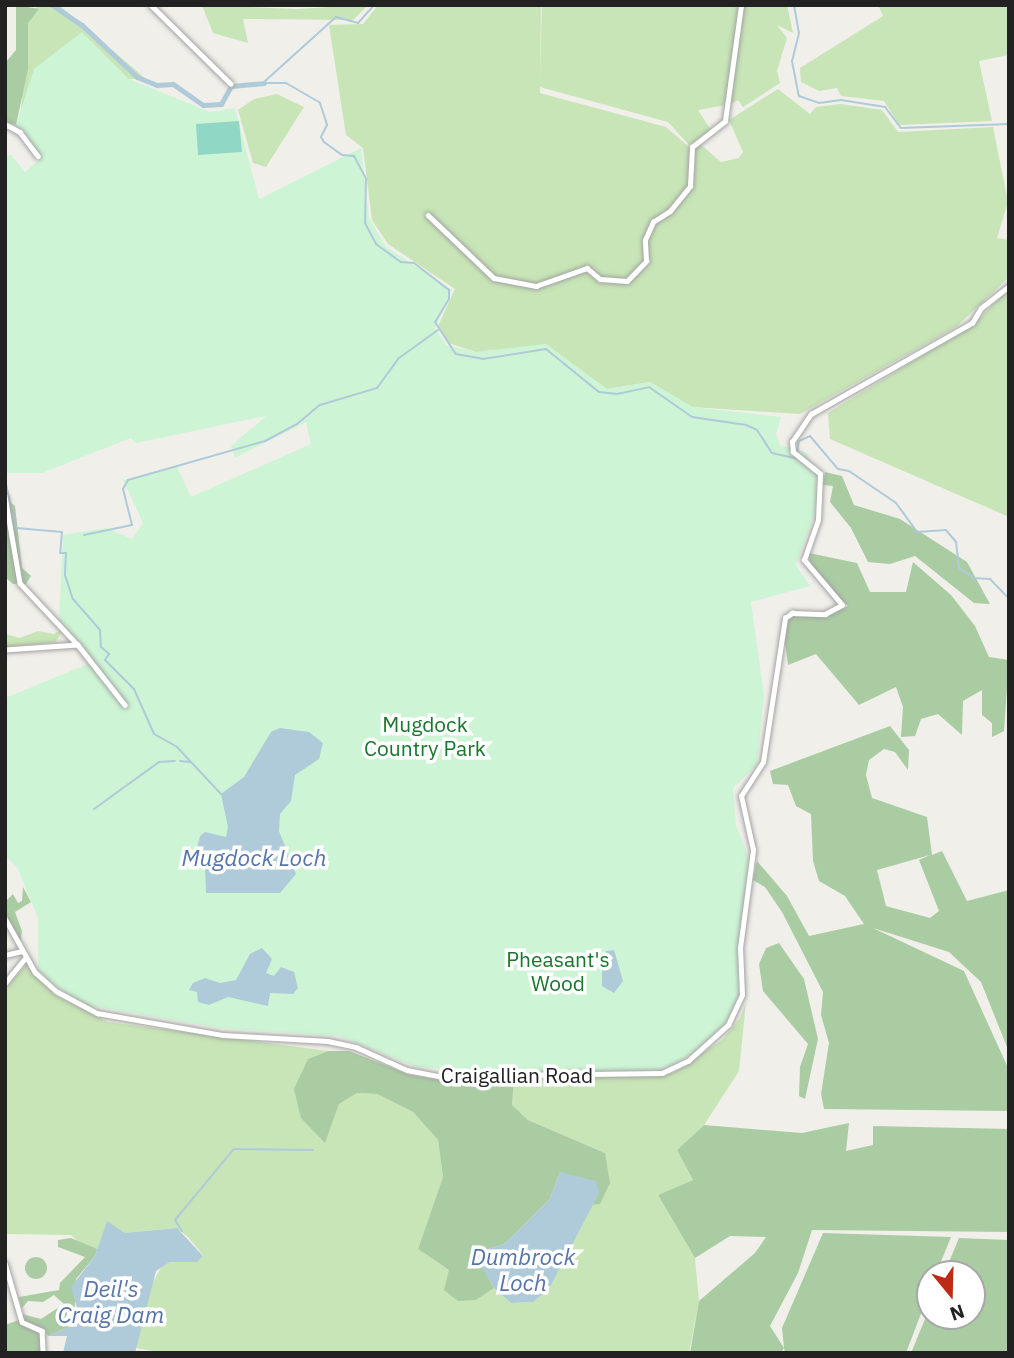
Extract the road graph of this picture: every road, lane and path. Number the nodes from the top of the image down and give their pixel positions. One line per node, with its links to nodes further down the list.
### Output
1 (151, 5): 3 (street)
2 (741, 5): 6 (street)
3 (231, 84)
4 (5, 124): 5 (street)
5 (38, 156)
6 (428, 215)
7 (1009, 286): 15 (street, Craigallian Road)
8 (5, 496): 9 (street)
9 (78, 645): 10 (street); 11 (street)
10 (5, 650)
11 (125, 705)
12 (5, 918): 13 (street, Craigallian Road)
13 (22, 951): 14 (street); 15 (street, Craigallian Road)
14 (5, 954)
15 (25, 958): 16 (street)
16 (5, 983)
17 (5, 1262): 18 (street)
18 (43, 1353)

